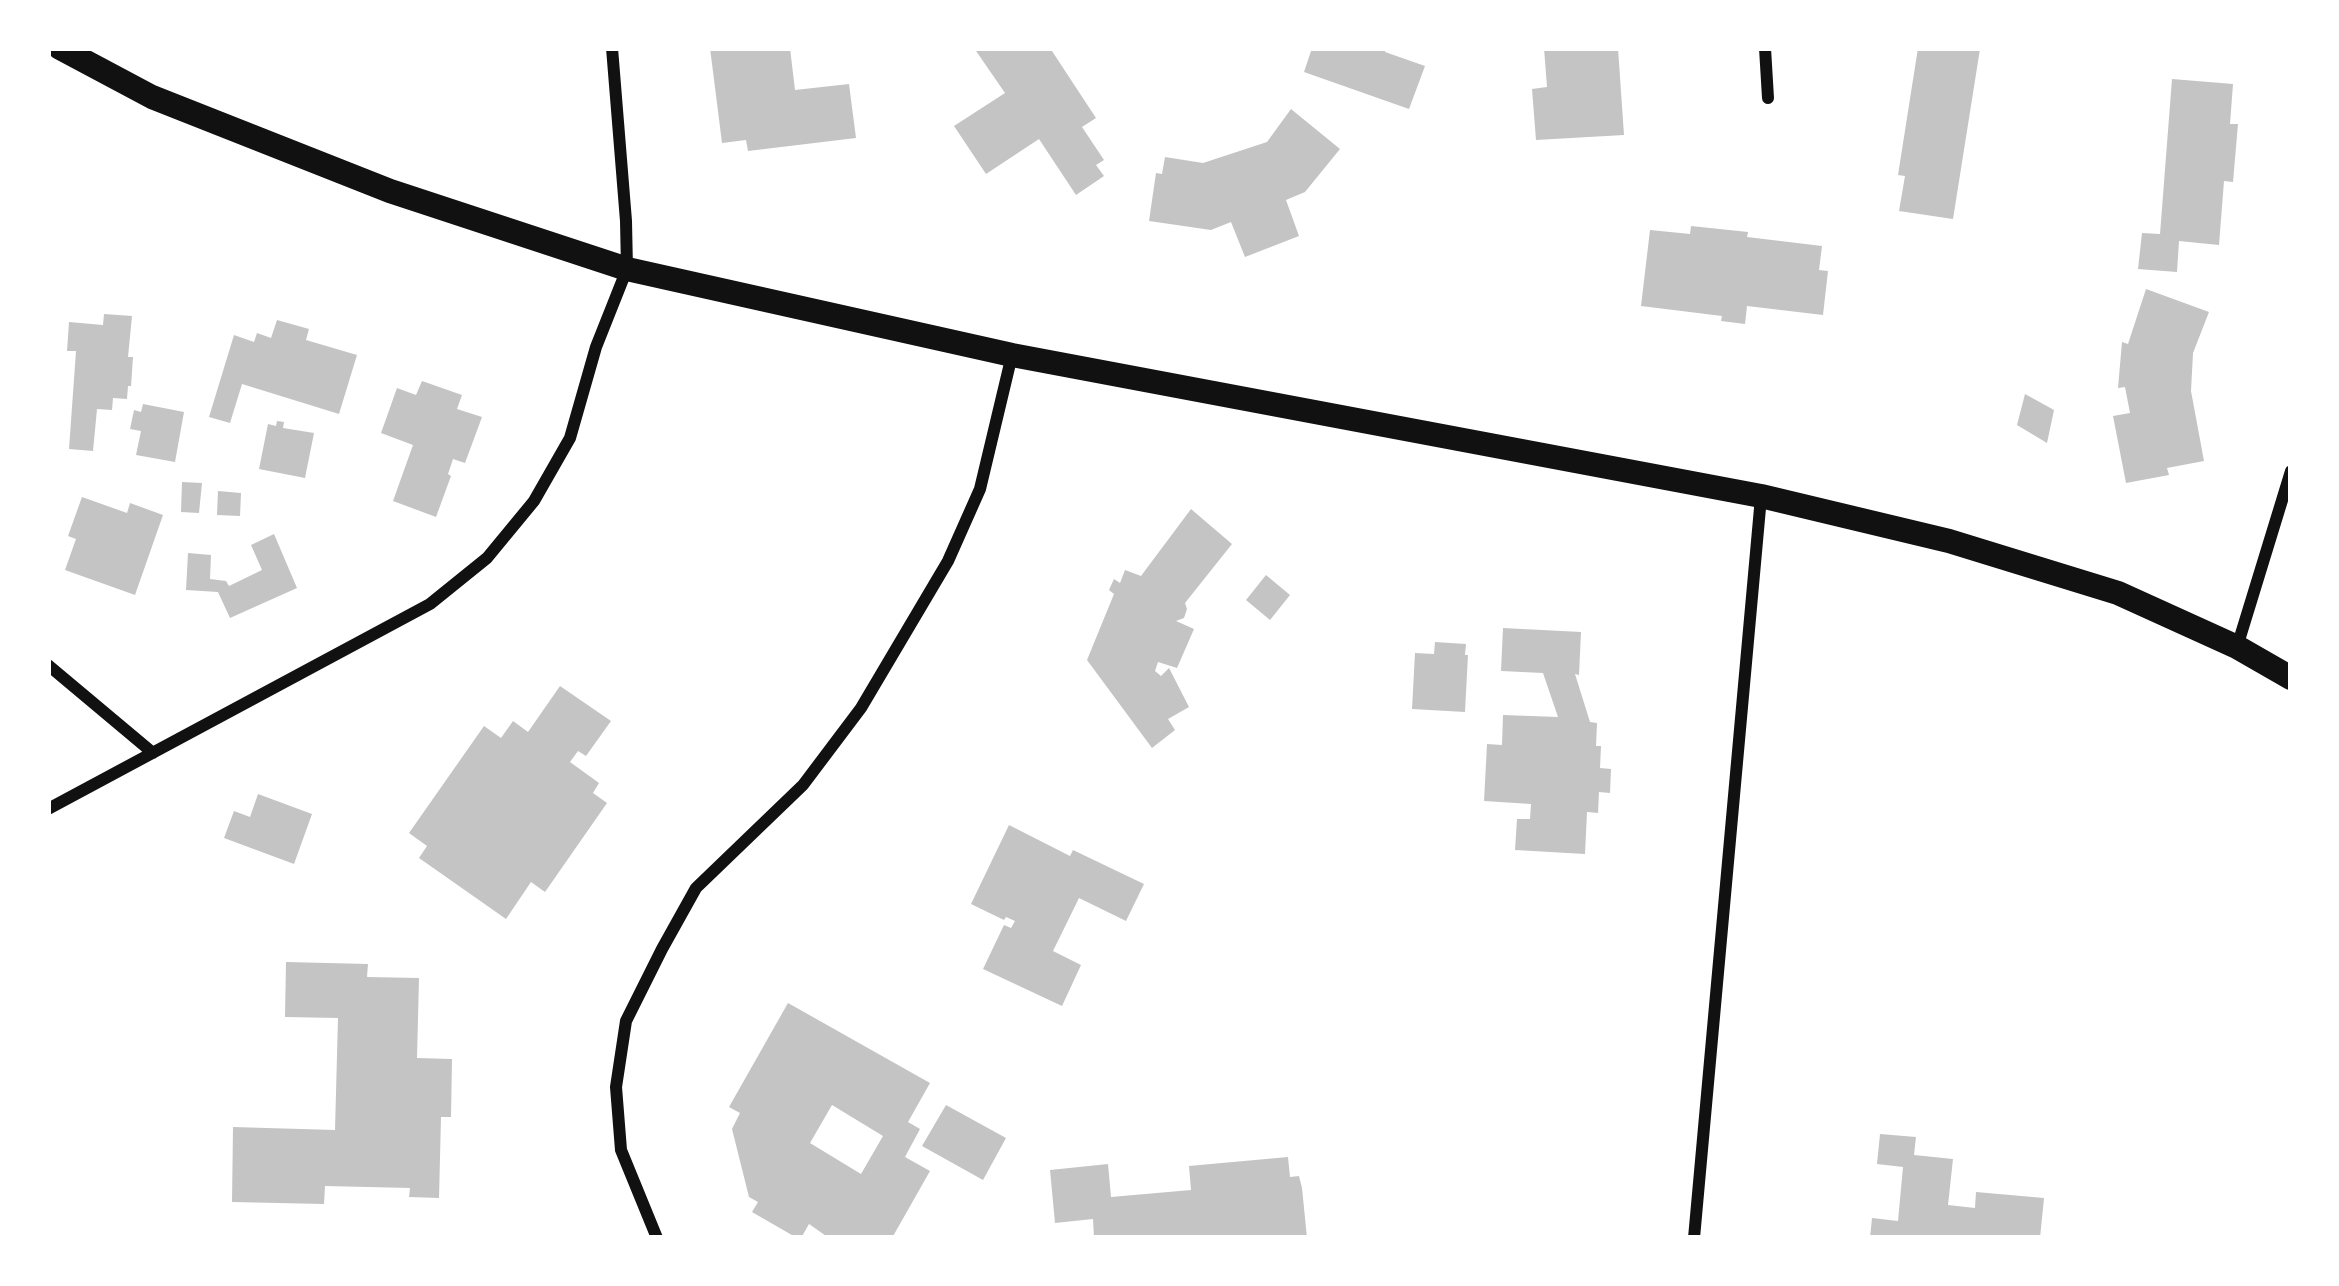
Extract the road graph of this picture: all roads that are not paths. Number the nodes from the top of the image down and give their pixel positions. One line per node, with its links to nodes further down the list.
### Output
1 (59, 48): 5 (main road)
2 (613, 48): 5 (street)
3 (1765, 48): 4 (street)
4 (1768, 98)
5 (627, 269): 6 (main road); 12 (street)
6 (1012, 355): 8 (main road); 14 (street)
7 (2291, 471): 9 (street)
8 (1761, 496): 9 (main road); 15 (street)
9 (2237, 647): 11 (main road)
10 (48, 665): 12 (street)
11 (2291, 678)
12 (153, 753): 13 (street)
13 (48, 809)
14 (657, 1238)
15 (1694, 1238)

